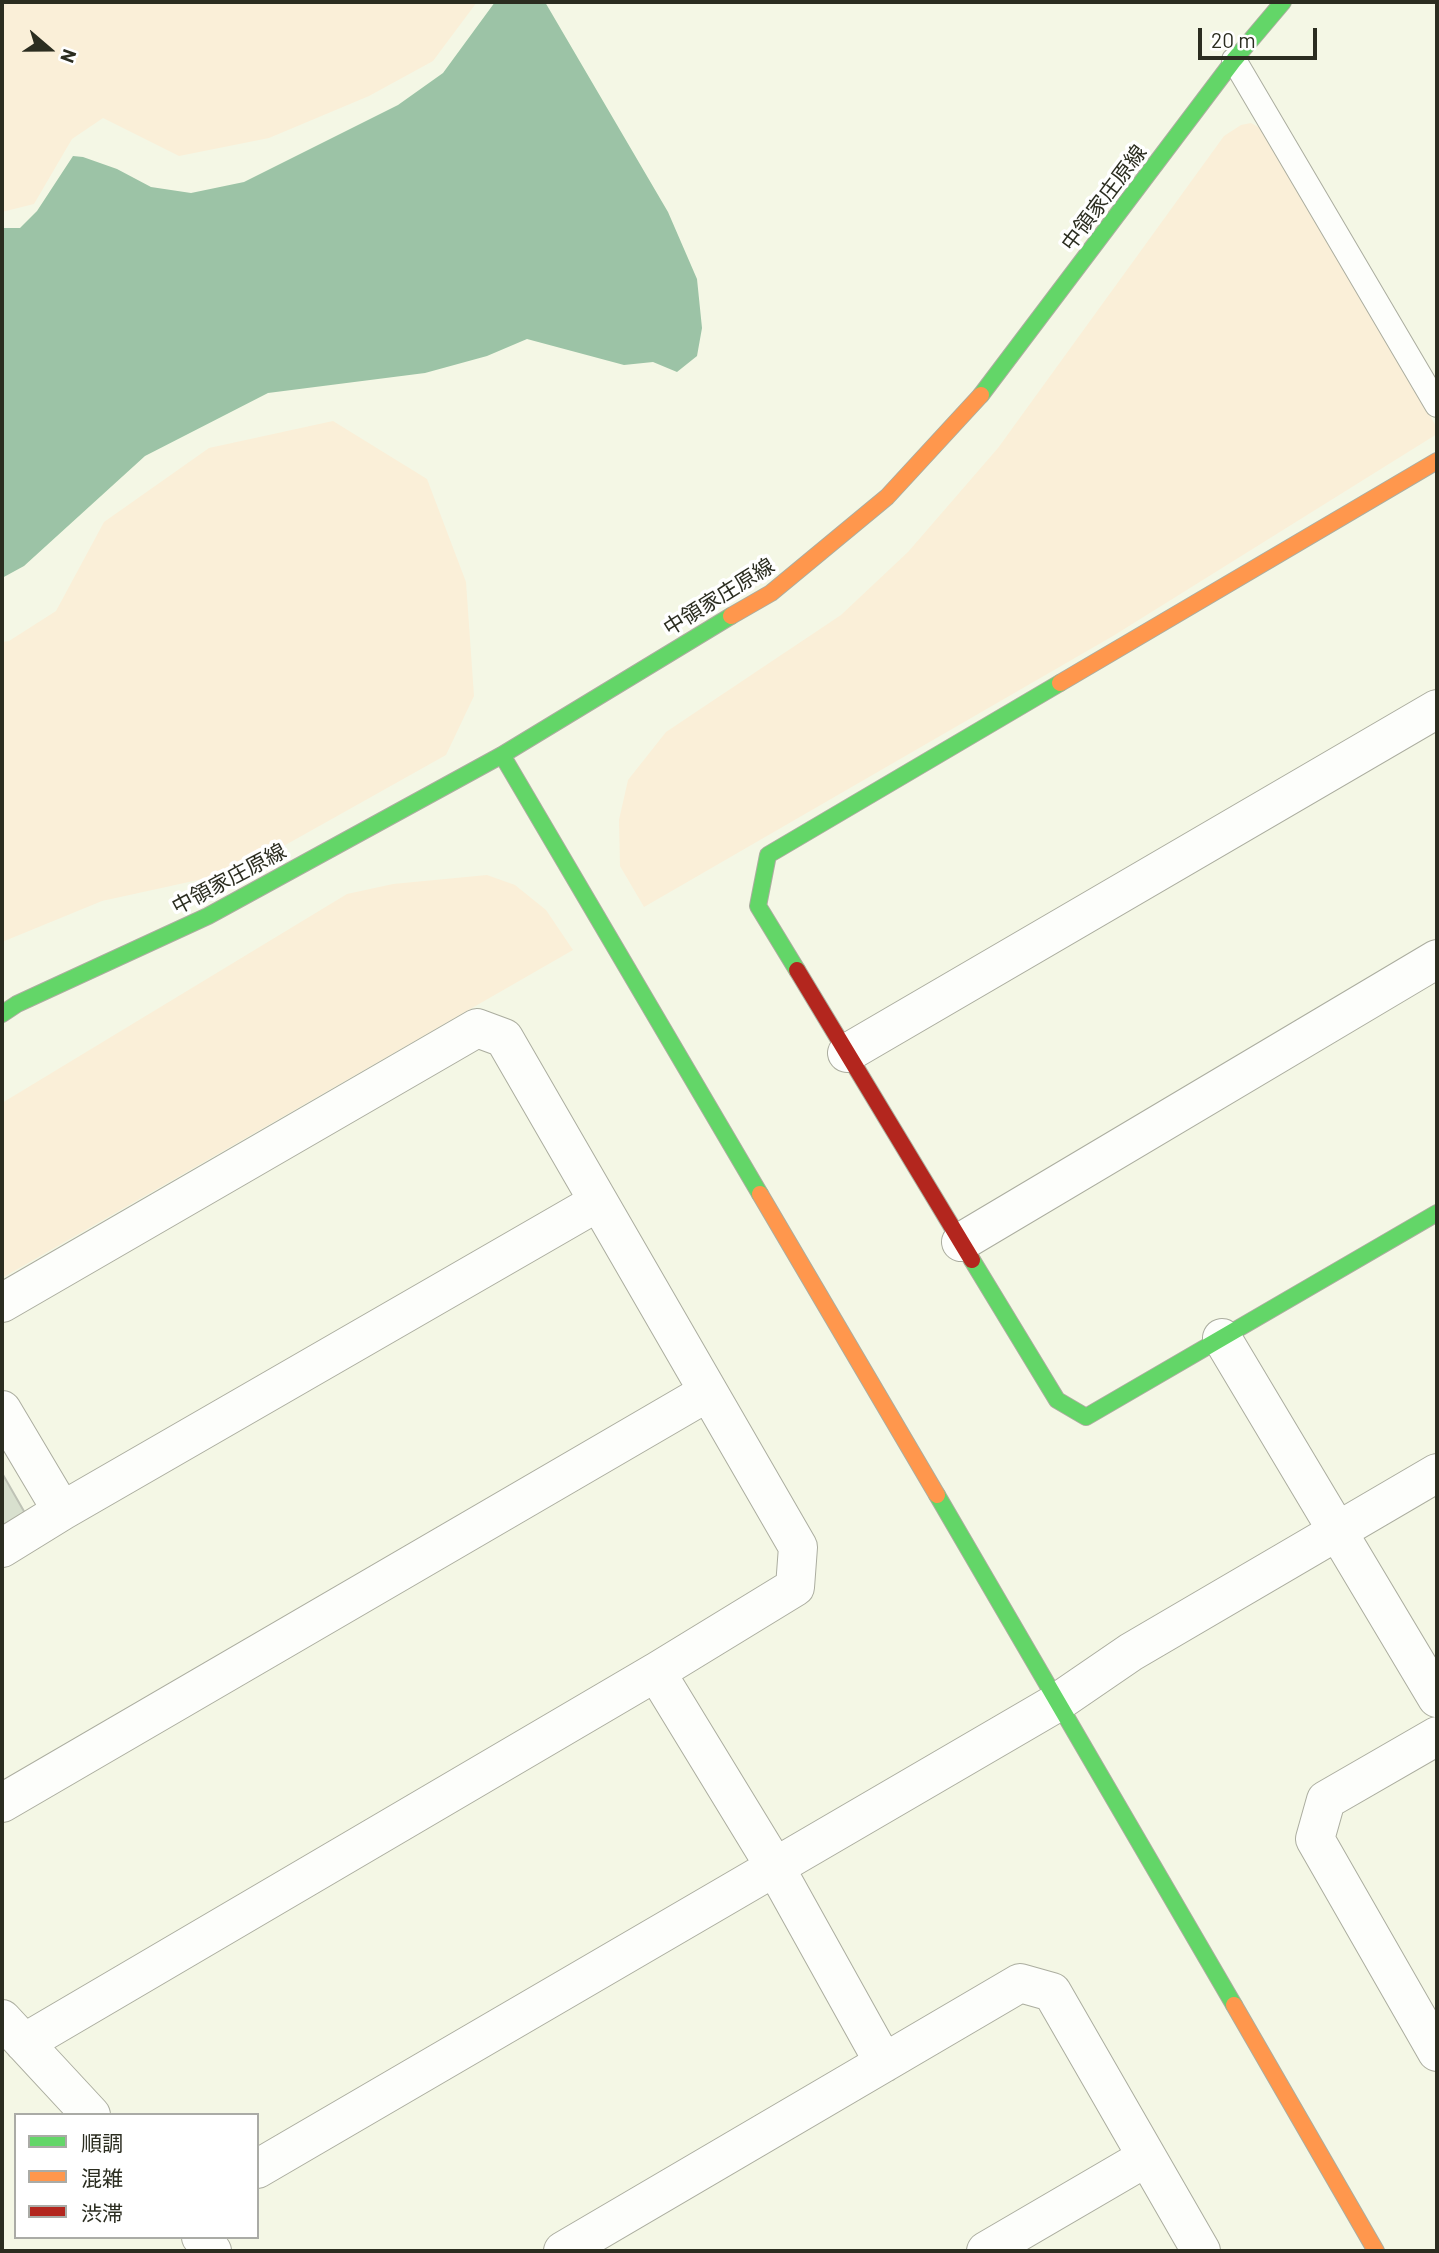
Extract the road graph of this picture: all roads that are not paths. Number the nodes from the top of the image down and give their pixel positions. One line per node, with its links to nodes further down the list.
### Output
1 (1283, 2): 2 (street, 中領家庄原線)
2 (1234, 60): 3 (lane); 6 (street, 中領家庄原線)
3 (1437, 405)
4 (1437, 461): 9 (street)
5 (1437, 709): 9 (street)
6 (502, 755): 8 (street, 中領家庄原線); 23 (street)
7 (1437, 960): 12 (street)
8 (2, 1014)
9 (847, 1054): 12 (street)
10 (598, 1202): 13 (street); 15 (street); 18 (street)
11 (1437, 1213): 14 (street)
12 (961, 1242): 14 (street)
13 (2, 1303)
14 (1222, 1339): 19 (street)
15 (708, 1392): 21 (street); 25 (street)
16 (2, 1410): 18 (street)
17 (1437, 1473): 19 (street)
18 (62, 1511): 20 (street)
19 (1336, 1532): 22 (street); 23 (street)
20 (2, 1548)
21 (656, 1672): 26 (street); 28 (street)
22 (1437, 1698)
23 (1058, 1702): 26 (street); 37 (street)
24 (1437, 1736): 27 (street)
25 (2, 1803)
26 (775, 1867): 30 (street); 33 (street)
27 (1424, 2000): 29 (street)
28 (13, 2031): 31 (street)
29 (1437, 2052)
30 (884, 2063): 32 (street); 34 (street)
31 (89, 2113)
32 (1147, 2157): 35 (street); 36 (street)
33 (259, 2168)
34 (564, 2251)
35 (986, 2251)
36 (1201, 2251)
37 (1376, 2251)

